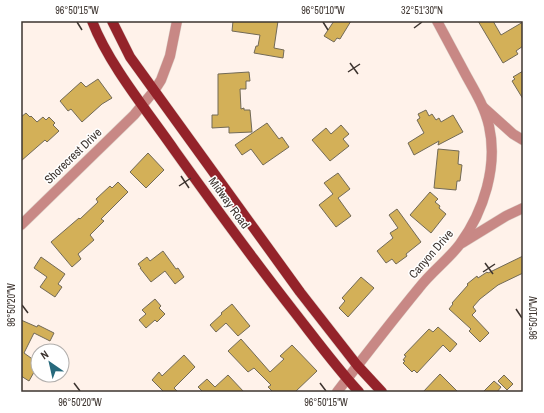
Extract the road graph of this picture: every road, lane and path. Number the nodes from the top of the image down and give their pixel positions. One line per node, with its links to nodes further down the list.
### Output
1 (92, 21): 6 (main road, Midway Road)
2 (112, 21): 5 (main road, Midway Road)
3 (177, 21): 5 (street, Shorecrest Drive)
4 (437, 21): 7 (street, Canyon Drive)
5 (154, 91): 6 (street, Shorecrest Drive); 12 (main road, Midway Road)
6 (143, 105): 10 (street, Shorecrest Drive); 13 (main road, Midway Road)
7 (483, 107): 8 (street); 11 (street, Canyon Drive)
8 (523, 140)
9 (523, 208): 11 (street)
10 (21, 225)
11 (460, 244): 12 (street, Canyon Drive)
12 (357, 365): 13 (street, Canyon Drive); 16 (main road, Midway Road)
13 (347, 378): 14 (street); 15 (main road, Midway Road)
14 (337, 392)
15 (359, 392)
16 (382, 392)

